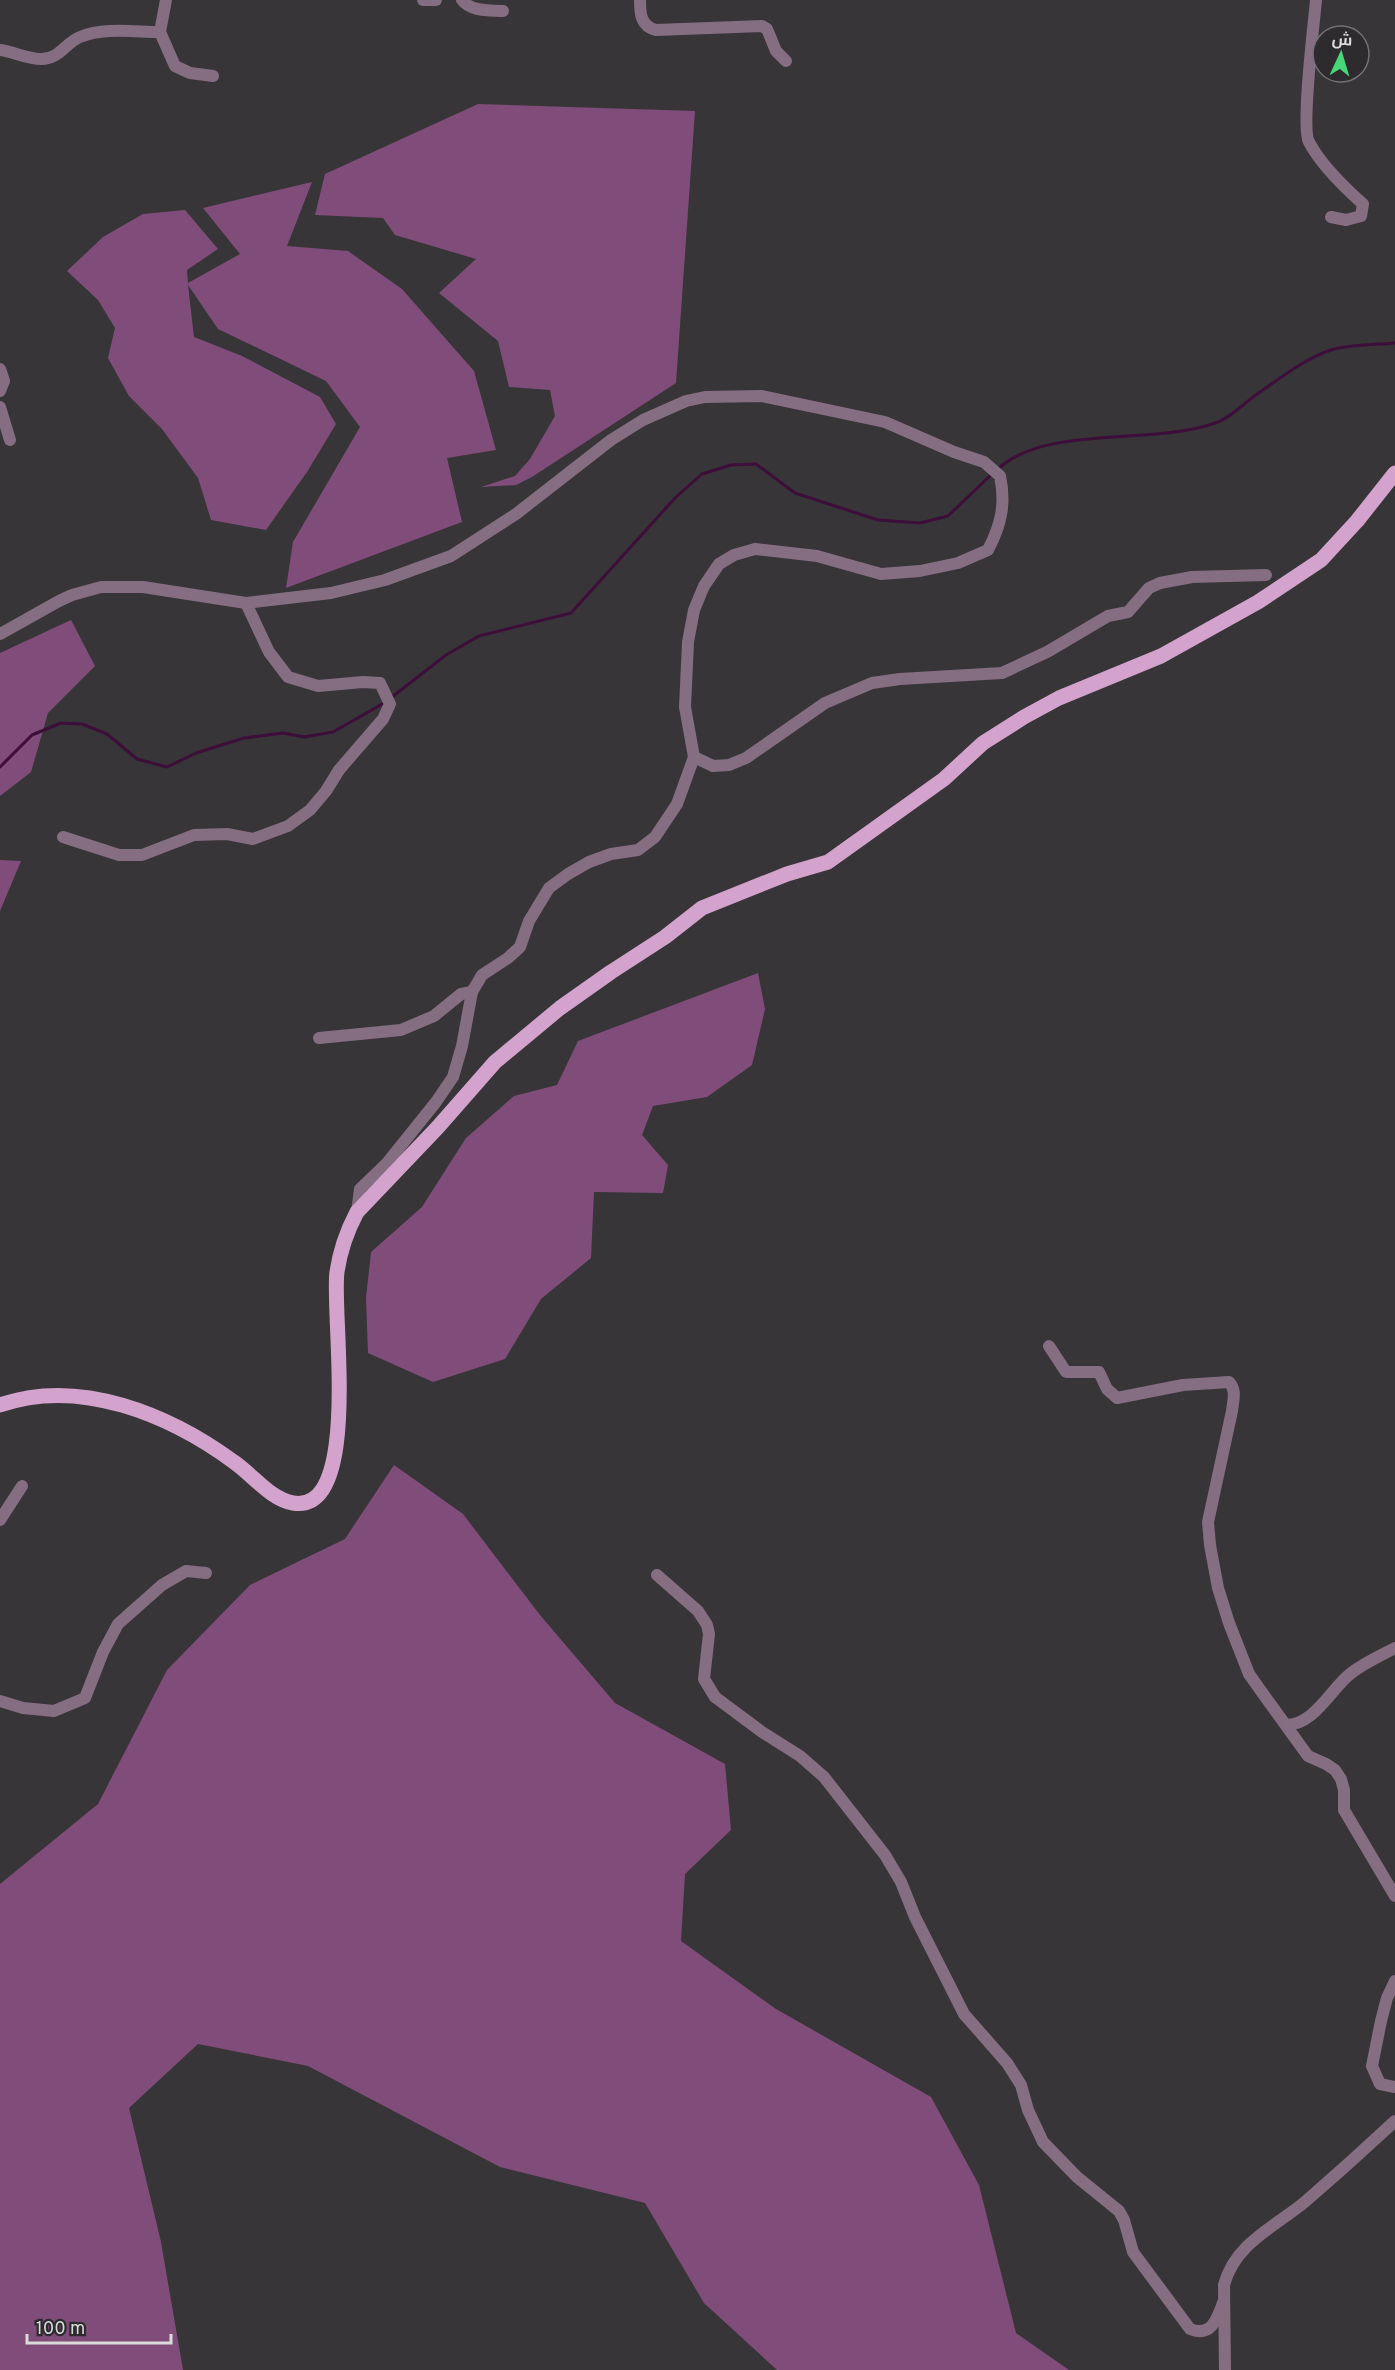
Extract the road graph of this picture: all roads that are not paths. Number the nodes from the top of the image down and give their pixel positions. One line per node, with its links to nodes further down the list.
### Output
1 (166, 0): 8 (street)
2 (423, 0): 3 (street)
3 (436, 0)
4 (462, 0): 7 (street)
5 (640, 0): 10 (street)
6 (1316, 0): 12 (street)
7 (503, 11)
8 (160, 32): 9 (street); 11 (street)
9 (0, 50)
10 (786, 61)
11 (213, 76)
12 (1331, 217)
13 (0, 369): 14 (street)
14 (0, 391)
15 (0, 407): 16 (street)
16 (10, 440)
17 (1395, 473): 25 (main road)
18 (1266, 575): 21 (street)
19 (246, 603): 20 (street); 21 (street); 22 (street)
20 (0, 634)
21 (694, 757): 23 (street)
22 (63, 837)
23 (472, 992): 24 (street); 25 (street)
24 (319, 1038)
25 (357, 1212): 27 (main road)
26 (1049, 1346): 34 (street)
27 (0, 1405)
28 (22, 1486): 29 (street)
29 (0, 1521)
30 (206, 1573): 33 (street)
31 (657, 1575): 39 (street)
32 (1395, 1648): 34 (street)
33 (0, 1701)
34 (1286, 1725): 35 (street)
35 (1395, 1896)
36 (1395, 1981): 37 (street)
37 (1395, 2086)
38 (1395, 2121): 39 (street)
39 (1224, 2300): 40 (street)
40 (1225, 2370)

